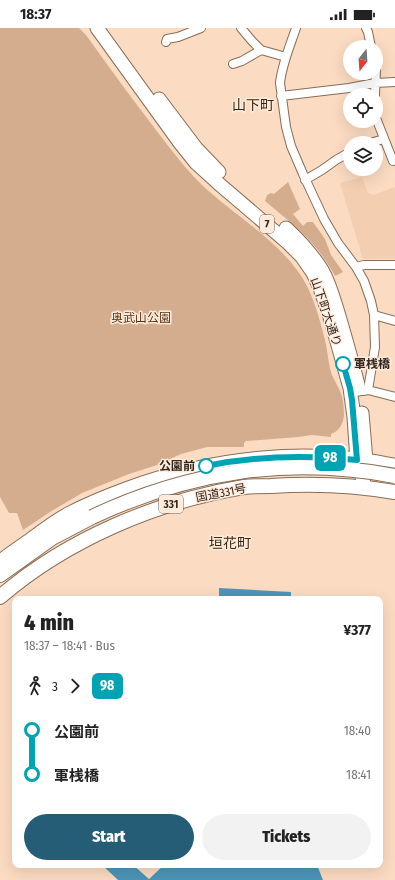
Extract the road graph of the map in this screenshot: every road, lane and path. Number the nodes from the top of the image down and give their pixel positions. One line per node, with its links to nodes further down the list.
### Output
1 (97, 28): 28 (main road, 山下町大通り / 7)
2 (108, 28): 26 (main road, 山下町大通り / 7)
3 (201, 28): 8 (street)
4 (241, 28): 9 (street)
5 (296, 28): 10 (street)
6 (366, 28): 7 (street)
7 (370, 40)
8 (166, 42)
9 (261, 50): 10 (street); 11 (street)
10 (286, 57): 16 (street)
11 (233, 64)
12 (375, 80): 14 (street)
13 (395, 82): 14 (street)
14 (375, 83): 15 (street); 16 (street)
15 (375, 88)
16 (281, 96): 21 (street)
17 (380, 128): 18 (street)
18 (384, 139): 20 (street)
19 (343, 156): 21 (street)
20 (393, 156)
21 (305, 180): 23 (street)
22 (395, 265): 23 (street)
23 (356, 267): 24 (street)
24 (374, 314): 25 (street); 26 (street)
25 (394, 318)
26 (364, 391): 27 (street); 28 (main road, 山下町大通り / 7)
27 (395, 397)
28 (362, 460): 29 (highway, 331); 31 (main road, 山下町大通り / 7); 33 (highway, 331)
29 (395, 466)
30 (395, 476): 34 (highway, 国道331号 / 331, bridge)
31 (365, 487): 32 (highway, 国道331号 / 331); 35 (highway, 国道331号 / 331)
32 (395, 492)
33 (0, 562)
34 (0, 574)
35 (0, 597)

